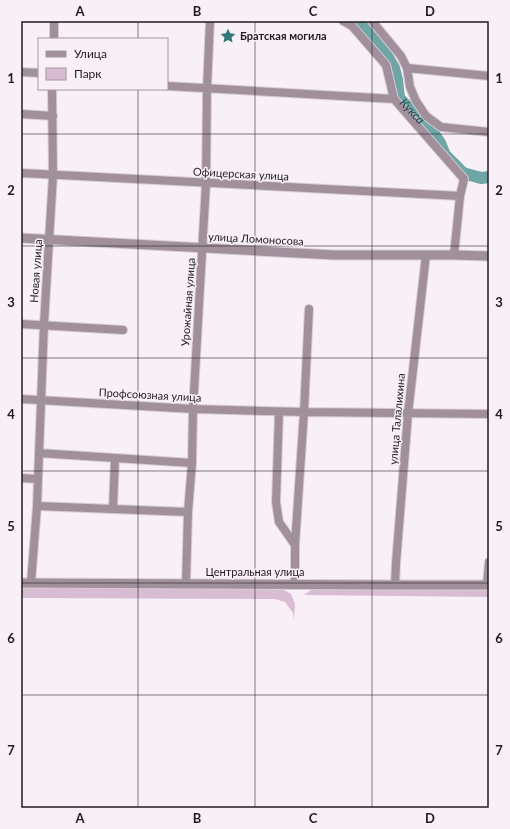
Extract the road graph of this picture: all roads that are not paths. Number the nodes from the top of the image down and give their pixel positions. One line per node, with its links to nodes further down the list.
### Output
1 (54, 21): 5 (street)
2 (210, 21): 11 (street, Урожайная улица)
3 (343, 21): 13 (street)
4 (372, 21): 6 (street)
5 (54, 38)
6 (407, 68): 9 (street); 16 (street)
7 (21, 72): 8 (street)
8 (38, 73)
9 (489, 76)
10 (168, 86): 11 (street)
11 (207, 88): 13 (street); 19 (street, Урожайная улица)
12 (52, 90): 15 (street, Новая улица)
13 (394, 99): 20 (street)
14 (21, 114): 15 (street)
15 (53, 116): 18 (street, Новая улица)
16 (489, 132)
17 (21, 173): 18 (street, Офицерская улица)
18 (53, 175): 19 (street, Офицерская улица); 22 (street, Новая улица)
19 (206, 183): 20 (street, Офицерская улица); 23 (street, Урожайная улица)
20 (460, 196): 25 (street)
21 (21, 238): 22 (street, улица Ломоносова)
22 (49, 239): 23 (street, улица Ломоносова); 29 (street, Новая улица)
23 (202, 248): 24 (street, улица Ломоносова); 33 (street, Урожайная улица)
24 (426, 255): 25 (street, улица Ломоносова); 36 (street, улица Талалихина)
25 (454, 255): 26 (street, улица Ломоносова)
26 (489, 256)
27 (309, 309): 35 (street)
28 (21, 324): 29 (street)
29 (44, 324): 30 (street); 32 (street, Новая улица)
30 (124, 330)
31 (21, 399): 32 (street, Профсоюзная улица)
32 (40, 400): 33 (street, Профсоюзная улица); 38 (street, Новая улица)
33 (193, 409): 34 (street, Профсоюзная улица); 40 (street, Урожайная улица)
34 (279, 412): 35 (street, Профсоюзная улица); 46 (street)
35 (304, 412): 36 (street, Профсоюзная улица); 46 (street)
36 (408, 414): 37 (street, Профсоюзная улица); 52 (street, улица Талалихина)
37 (489, 414)
38 (39, 453): 39 (street); 42 (street, Новая улица)
39 (115, 458): 40 (street); 44 (street)
40 (192, 463): 45 (street, Урожайная улица)
41 (21, 478): 42 (street)
42 (37, 479): 43 (street, Новая улица)
43 (36, 506): 44 (street); 49 (street, Новая улица)
44 (113, 509): 45 (street)
45 (188, 512): 50 (street, Урожайная улица)
46 (295, 545): 51 (street)
47 (489, 562): 53 (street)
48 (21, 583): 49 (street, Центральная улица)
49 (32, 583): 50 (street, Центральная улица)
50 (186, 584): 51 (street, Центральная улица)
51 (295, 584): 52 (street, Центральная улица)
52 (395, 585): 53 (street, Центральная улица)
53 (488, 585)

